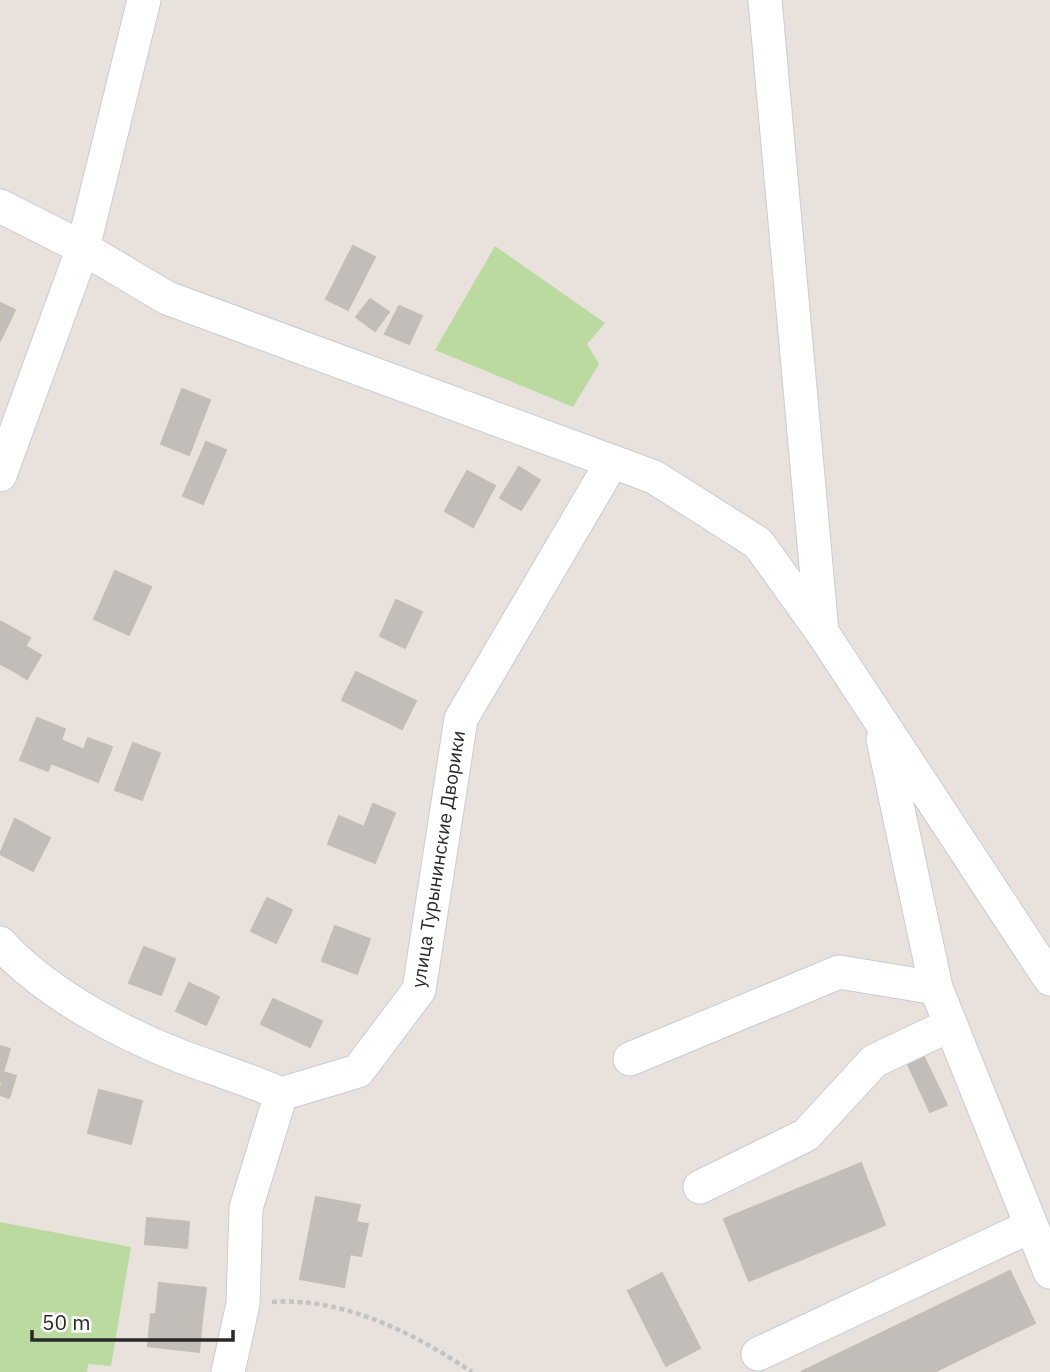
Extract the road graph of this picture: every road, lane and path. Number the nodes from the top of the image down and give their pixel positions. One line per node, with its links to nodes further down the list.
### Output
1 (144, 0): 4 (street)
2 (765, 0): 7 (street)
3 (0, 206): 4 (street)
4 (83, 248): 5 (street); 6 (street)
5 (612, 462): 7 (street); 14 (street, улица Турынинские Дворики)
6 (0, 475)
7 (822, 632): 8 (street)
8 (879, 721): 10 (street); 11 (street)
9 (0, 943): 14 (street)
10 (1050, 979)
11 (936, 988): 12 (street); 13 (street)
12 (950, 1025): 15 (street); 16 (street)
13 (631, 1059)
14 (281, 1094): 18 (street)
15 (700, 1187)
16 (1031, 1226): 17 (street); 19 (street)
17 (1050, 1272)
18 (243, 1304): 20 (street); 21 (path)
19 (758, 1354)
20 (228, 1372)
21 (472, 1372)

